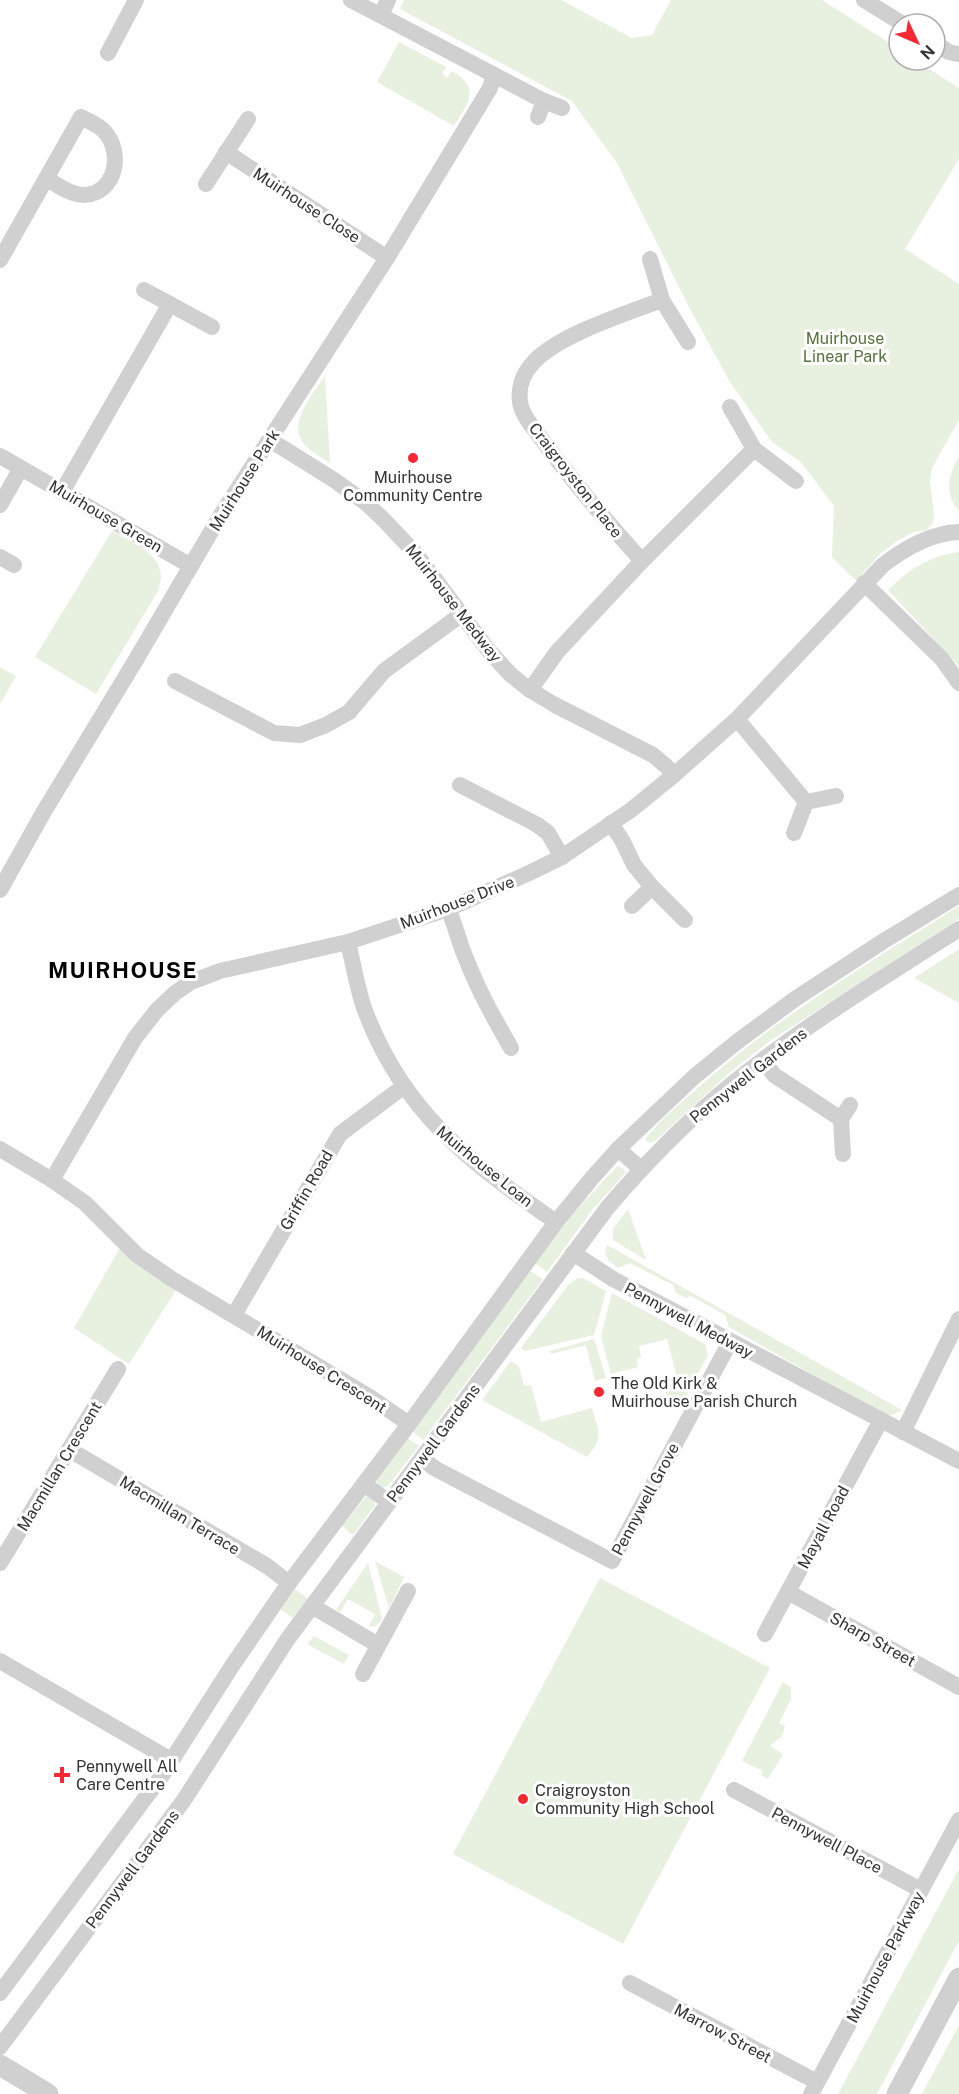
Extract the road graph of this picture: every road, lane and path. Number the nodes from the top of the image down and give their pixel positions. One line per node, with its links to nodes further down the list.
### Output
1 (136, 0): 6 (street)
2 (351, 0): 4 (street)
3 (864, 0): 5 (street)
4 (385, 8): 7 (street)
5 (887, 14)
6 (108, 54)
7 (494, 75): 8 (street); 15 (street, Muirhouse Park)
8 (544, 101): 9 (street); 10 (street)
9 (562, 108)
10 (538, 117)
11 (248, 119): 12 (street)
12 (226, 152): 14 (street); 15 (street, Muirhouse Close)
13 (46, 178): 13 (street); 17 (street)
14 (206, 184)
15 (387, 258): 24 (street, Muirhouse Park)
16 (650, 259): 19 (street)
17 (0, 260)
18 (144, 290): 20 (street)
19 (662, 300): 22 (street); 32 (street, Craigroyston Place)
20 (170, 304): 21 (street); 29 (street)
21 (213, 327)
22 (688, 342)
23 (730, 407): 25 (street)
24 (270, 440): 33 (street, Muirhouse Park); 35 (street, Muirhouse Medway)
25 (754, 449): 28 (street); 32 (street)
26 (0, 456): 27 (street, Muirhouse Green)
27 (21, 468): 29 (street, Muirhouse Green); 30 (street)
28 (796, 481)
29 (63, 490): 33 (street, Muirhouse Green)
30 (0, 505)
31 (959, 532): 34 (street, Muirhouse Drive)
32 (642, 561): 38 (street)
33 (191, 566): 48 (street, Muirhouse Park)
34 (864, 583): 37 (street); 39 (street, Muirhouse Drive)
35 (462, 614): 36 (street); 38 (street, Muirhouse Medway)
36 (176, 681)
37 (959, 683)
38 (530, 690): 40 (street, Muirhouse Medway)
39 (737, 718): 40 (street, Muirhouse Drive); 43 (street)
40 (674, 775): 44 (street, Muirhouse Drive)
41 (459, 785): 46 (street)
42 (836, 796): 43 (street)
43 (806, 802): 45 (street)
44 (611, 823): 46 (street, Muirhouse Drive); 47 (street)
45 (794, 833)
46 (562, 856): 51 (street, Muirhouse Drive)
47 (652, 887): 50 (street); 52 (street)
48 (0, 890)
49 (959, 895): 59 (street, Pennywell Gardens)
50 (632, 906)
51 (448, 909): 54 (street, Muirhouse Drive); 55 (street)
52 (685, 920)
53 (959, 929): 56 (street, Pennywell Gardens)
54 (348, 942): 57 (street, Muirhouse Loan); 62 (street, Muirhouse Drive)
55 (511, 1048)
56 (763, 1060): 60 (street); 61 (street, Pennywell Gardens)
57 (403, 1087): 63 (street, Muirhouse Loan); 65 (street, Griffin Road)
58 (0, 1149): 62 (street)
59 (618, 1149): 61 (street); 63 (street, Pennywell Gardens)
60 (843, 1154)
61 (641, 1169): 64 (street, Pennywell Gardens)
62 (52, 1180): 65 (street, Muirhouse Crescent)
63 (556, 1222): 70 (street, Pennywell Gardens)
64 (573, 1253): 67 (street, Pennywell Medway); 73 (street, Pennywell Gardens)
65 (234, 1315): 70 (street, Muirhouse Crescent)
66 (959, 1319): 71 (street)
67 (729, 1342): 69 (street, Pennywell Medway); 73 (street, Pennywell Grove)
68 (118, 1369): 72 (street, Macmillan Crescent)
69 (881, 1420): 71 (street, Pennywell Medway); 80 (street, Mayall Road)
70 (409, 1424): 75 (street, Pennywell Gardens)
71 (903, 1432): 74 (street, Pennywell Medway)
72 (70, 1450): 77 (street, Macmillan Crescent); 78 (street, Macmillan Terrace)
73 (422, 1458): 76 (street, Pennywell Gardens)
74 (959, 1461)
75 (364, 1484): 76 (street); 78 (street, Pennywell Gardens)
76 (389, 1502): 81 (street, Pennywell Gardens)
77 (0, 1563)
78 (290, 1583): 87 (street, Pennywell Gardens)
79 (408, 1591): 83 (street)
80 (788, 1592): 82 (street, Mayall Road); 86 (street, Sharp Street)
81 (312, 1606): 83 (street); 94 (street, Pennywell Gardens)
82 (765, 1634)
83 (378, 1645): 85 (street)
84 (0, 1661): 87 (street)
85 (363, 1674)
86 (959, 1687)
87 (171, 1760): 93 (street, Pennywell Gardens)
88 (734, 1790): 90 (street, Pennywell Place)
89 (959, 1820): 90 (street, Muirhouse Parkway)
90 (921, 1890): 96 (street, Muirhouse Parkway)
91 (959, 1978): 98 (street)
92 (630, 1983): 96 (street, Marrow Street)
93 (0, 1993)
94 (0, 2047)
95 (0, 2065): 97 (street)
96 (814, 2088)
97 (48, 2094)
98 (897, 2094)

